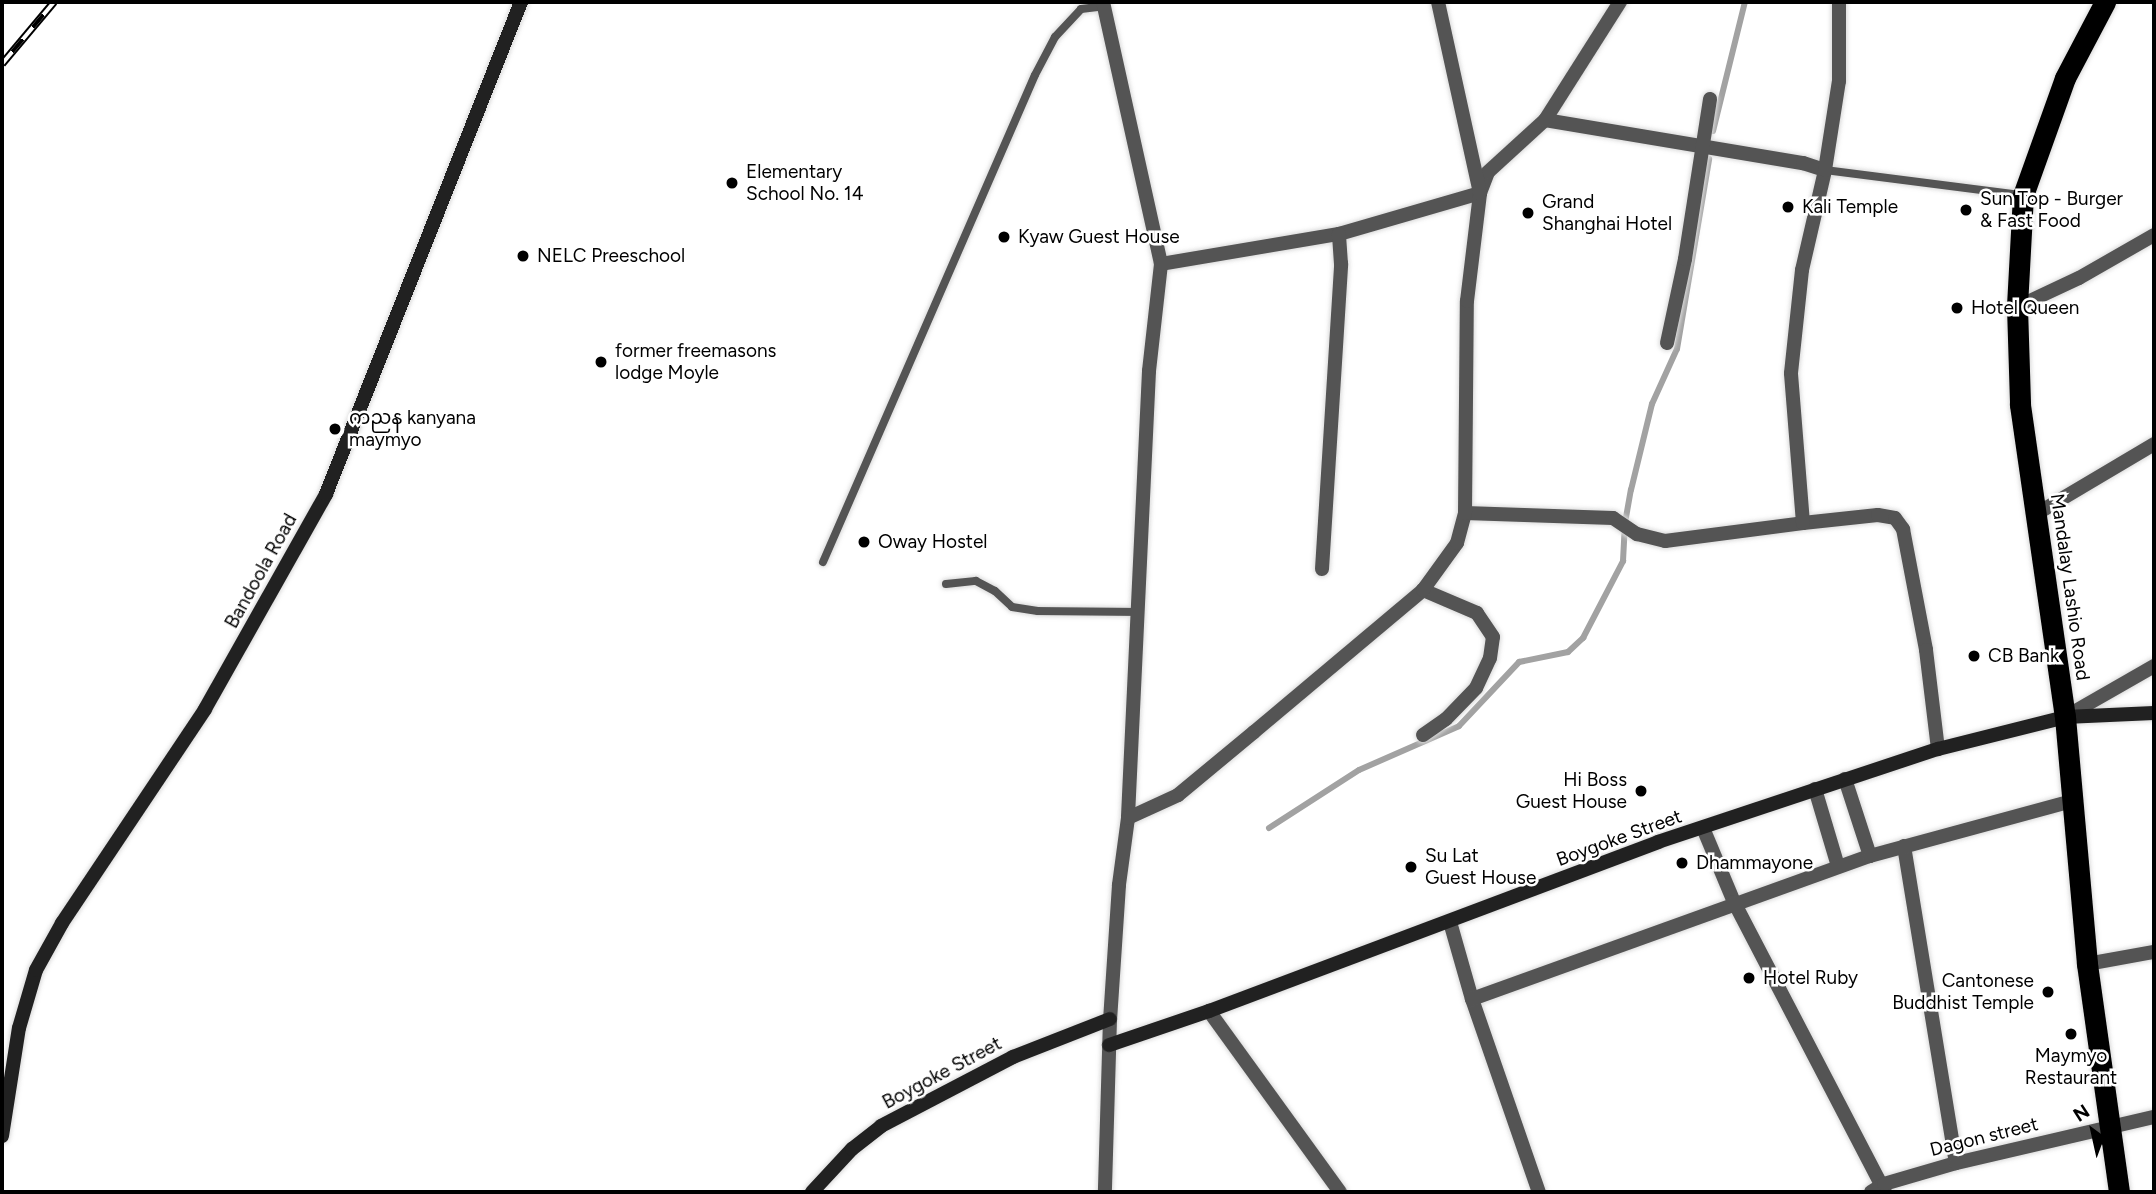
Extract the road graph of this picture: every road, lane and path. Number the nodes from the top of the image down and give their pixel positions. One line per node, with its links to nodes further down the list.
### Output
1 (521, 2): 50 (street, Bandoola Road)
2 (1438, 2): 11 (street)
3 (1620, 2): 8 (street)
4 (1839, 2): 10 (street)
5 (2105, 2): 12 (highway, Mandalay Lashio Road)
6 (1104, 4): 15 (street); 22 (lane)
7 (1710, 99): 9 (street)
8 (1545, 120): 9 (street); 11 (street)
9 (1702, 146): 10 (street); 17 (street)
10 (1825, 170): 12 (lane); 21 (street)
11 (1480, 193): 13 (street); 19 (street)
12 (2023, 195): 16 (highway, Mandalay Lashio Road)
13 (1339, 234): 15 (street); 23 (street)
14 (2154, 234): 16 (street)
15 (1161, 264): 26 (street)
16 (2017, 307): 20 (highway, Mandalay Lashio Road)
17 (1667, 343)
18 (2154, 444): 20 (street)
19 (1465, 513): 21 (street); 25 (street)
20 (2038, 513): 29 (highway, Mandalay Lashio Road)
21 (1803, 523): 31 (street)
22 (823, 562)
23 (1322, 569)
24 (946, 584): 26 (lane)
25 (1423, 590): 30 (street); 35 (street)
26 (1138, 612): 35 (street)
27 (2154, 666): 29 (street)
28 (2154, 713): 29 (street, Boygoke Street)
29 (2065, 717): 31 (street, Boygoke Street); 34 (highway, Mandalay Lashio Road)
30 (1423, 735)
31 (1938, 749): 32 (street, Boygoke Street)
32 (1845, 779): 33 (street, Boygoke Street); 38 (street)
33 (1815, 789): 36 (street, Boygoke Street); 39 (street)
34 (2072, 801): 37 (street); 43 (highway, Mandalay Lashio Road)
35 (1128, 818): 46 (street)
36 (1703, 828): 40 (street); 41 (street, Boygoke Street)
37 (1904, 846): 38 (street); 51 (street)
38 (1870, 856): 39 (street)
39 (1838, 866): 40 (street)
40 (1734, 902): 44 (street); 52 (street)
41 (1450, 922): 44 (street); 45 (street, Boygoke Street)
42 (2154, 952): 43 (street)
43 (2087, 964): 49 (highway, Mandalay Lashio Road)
44 (1472, 999): 56 (street)
45 (1209, 1011): 47 (street, Boygoke Street); 55 (street)
46 (1110, 1019): 47 (street); 53 (street, Boygoke Street)
47 (1109, 1045): 54 (street)
48 (2154, 1117): 49 (street, Dagon street)
49 (2109, 1125): 51 (street, Dagon street); 57 (highway, Mandalay Lashio Road)
50 (2, 1136)
51 (1956, 1163): 52 (street, Dagon street)
52 (1880, 1189)
53 (812, 1192)
54 (1105, 1192)
55 (1340, 1192)
56 (1539, 1192)
57 (2119, 1192)

